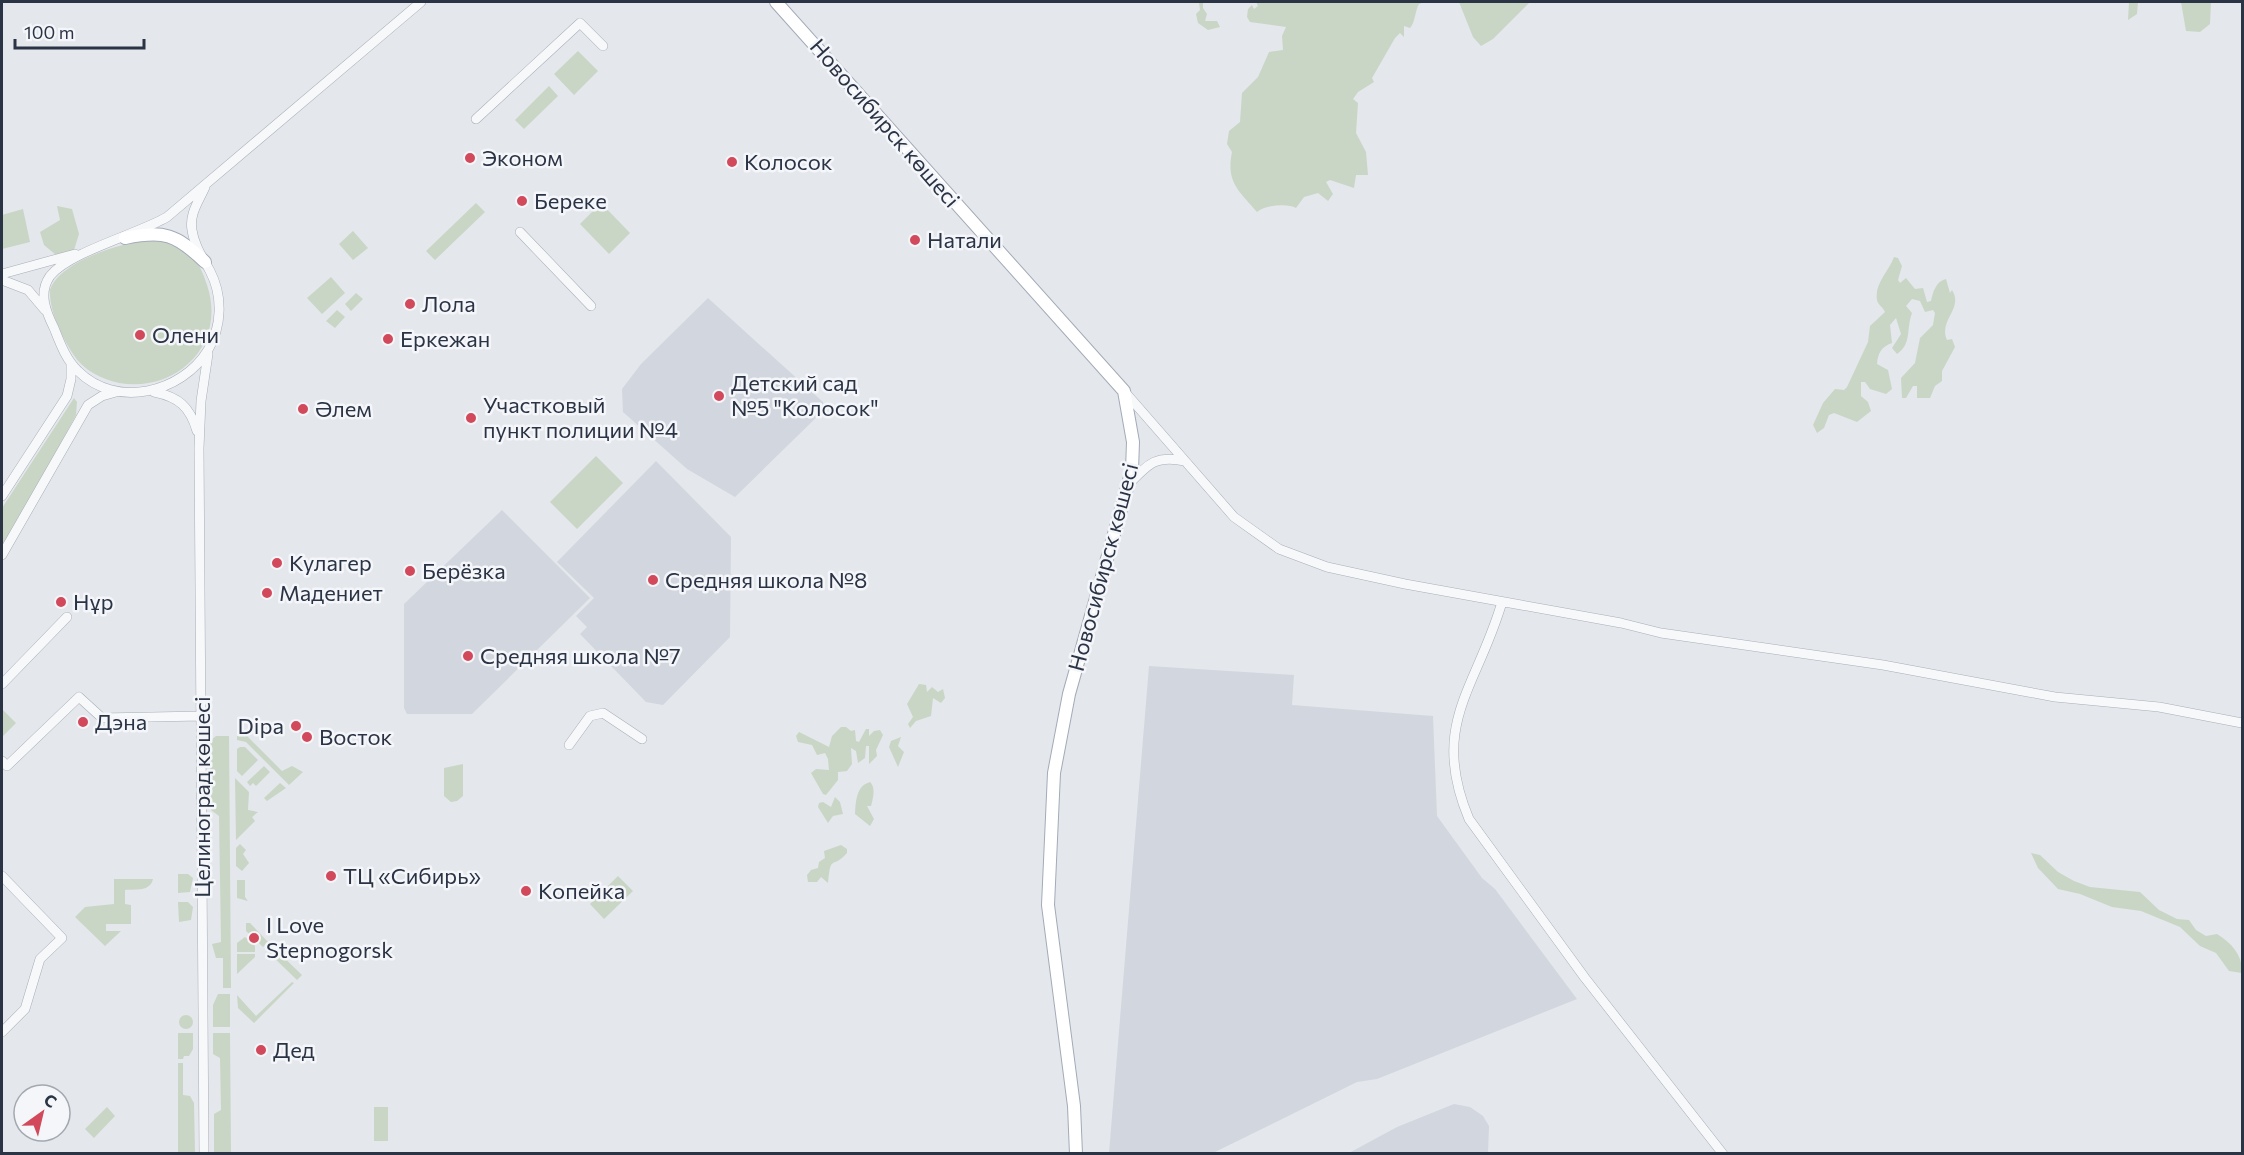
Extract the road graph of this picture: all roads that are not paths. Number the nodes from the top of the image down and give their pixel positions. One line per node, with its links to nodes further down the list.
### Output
1 (421, 2): 5 (street)
2 (776, 2): 17 (main road, Новосибирск көшесі)
3 (603, 46): 4 (street)
4 (476, 119)
5 (205, 187): 7 (street); 9 (street)
6 (520, 232): 12 (street)
7 (125, 238): 8 (street); 9 (main road)
8 (89, 251): 10 (street); 13 (street)
9 (205, 262): 14 (street)
10 (2, 274)
11 (2, 280): 13 (street)
12 (591, 306)
13 (45, 310): 15 (street)
14 (209, 349): 16 (street); 19 (street, Целиноград көшесі)
15 (71, 363): 18 (street); 22 (street)
16 (148, 391): 18 (street); 19 (street)
17 (1124, 391): 20 (street); 21 (main road, Новосибирск көшесі)
18 (117, 392): 23 (street)
19 (200, 440): 27 (street, Целиноград көшесі)
20 (1185, 461): 21 (street); 24 (street)
21 (1129, 484): 35 (main road, Новосибирск көшесі)
22 (2, 496)
23 (2, 555)
24 (1502, 602): 28 (street); 36 (street)
25 (67, 617): 26 (street)
26 (2, 684)
27 (201, 716): 31 (street); 34 (street, Целиноград көшесі)
28 (2242, 723)
29 (642, 740): 30 (street)
30 (569, 745)
31 (3, 767)
32 (2, 876): 33 (street)
33 (2, 1032)
34 (204, 1154)
35 (1076, 1154)
36 (1723, 1154)

